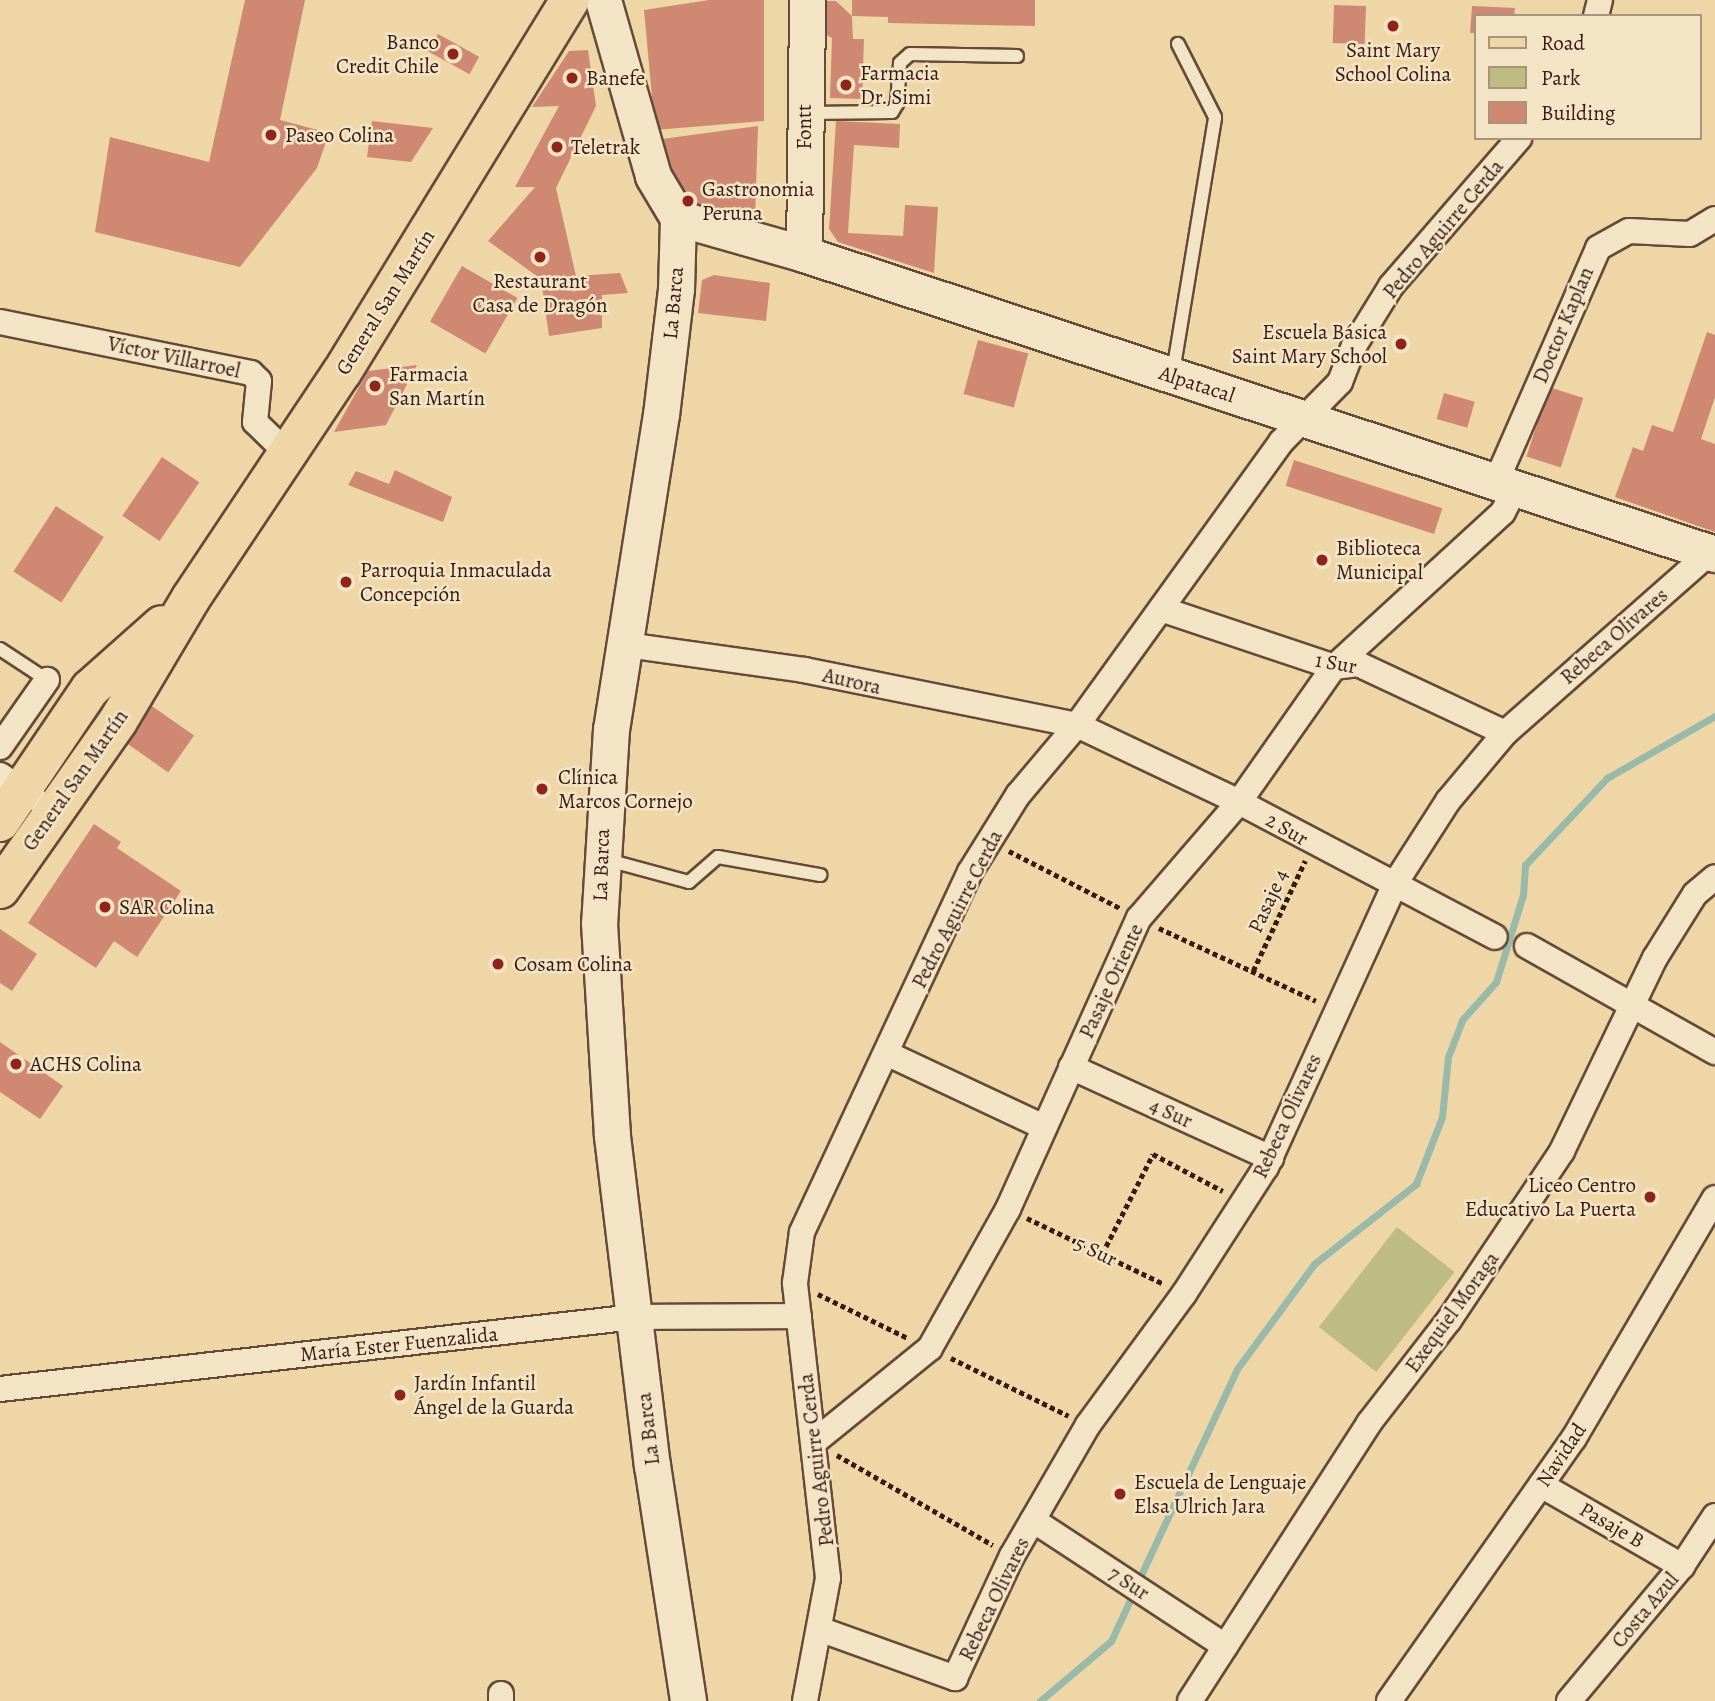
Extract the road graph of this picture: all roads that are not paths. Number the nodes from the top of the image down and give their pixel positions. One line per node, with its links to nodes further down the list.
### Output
1 (570, 0): 14 (main road, General San Martín)
2 (603, 0): 8 (main road)
3 (807, 0): 6 (main road, Fontt)
4 (1178, 44): 12 (lane)
5 (1017, 56): 6 (lane)
6 (803, 113): 10 (main road, Fontt)
7 (1517, 140): 13 (street, Pedro Aguirre Cerda)
8 (678, 218): 10 (main road, Alpatacal); 18 (main road, La Barca)
9 (1715, 219): 15 (street, Doctor Kaplan)
10 (804, 254): 12 (main road, Alpatacal)
11 (0, 322): 14 (street, Víctor Villarroel)
12 (1173, 376): 13 (main road, Alpatacal)
13 (1305, 419): 15 (main road, Alpatacal); 17 (street, Pedro Aguirre Cerda)
14 (287, 453): 25 (main road, General San Martín)
15 (1506, 485): 16 (main road, Alpatacal); 20 (street, Pasaje Oriente)
16 (1713, 553): 23 (street, Rebeca Olivares)
17 (1161, 609): 20 (street, 1 Sur); 22 (street, Pedro Aguirre Cerda)
18 (627, 645): 22 (street, Aurora); 28 (main road, La Barca)
19 (0, 649): 21 (lane)
20 (1334, 667): 23 (street, 1 Sur); 26 (street, Pasaje Oriente)
21 (47, 680): 24 (street)
22 (1077, 725): 26 (street, 2 Sur); 37 (street, Pedro Aguirre Cerda)
23 (1505, 733): 31 (street, Rebeca Olivares)
24 (0, 747)
25 (25, 792): 27 (main road, General San Martín); 32 (main road, General San Martín)
26 (1239, 802): 31 (street, 2 Sur); 38 (street, Pasaje Oriente)
27 (0, 822)
28 (601, 858): 29 (lane); 43 (main road, La Barca)
29 (820, 875)
30 (1715, 877): 35 (street, Exequiel Moraga)
31 (1396, 882): 33 (street, 2 Sur); 40 (street, Rebeca Olivares)
32 (0, 889)
33 (1495, 937)
34 (1527, 946): 35 (street)
35 (1632, 1008): 36 (street); 51 (street, Exequiel Moraga)
36 (1715, 1052)
37 (886, 1053): 39 (street); 42 (street, Pedro Aguirre Cerda)
38 (1071, 1068): 39 (street, Pasaje Oriente); 40 (street, 4 Sur)
39 (1044, 1128): 45 (street, Pasaje Oriente)
40 (1271, 1158): 48 (street, Rebeca Olivares)
41 (1715, 1198): 46 (street, Navidad)
42 (799, 1315): 43 (street, María Ester Fuenzalida); 45 (street, Pedro Aguirre Cerda)
43 (635, 1317): 44 (street, María Ester Fuenzalida); 52 (main road, La Barca)
44 (0, 1389)
45 (814, 1442): 50 (street, Pedro Aguirre Cerda)
46 (1541, 1485): 49 (street, Pasaje B); 55 (street, Navidad)
47 (1715, 1516): 49 (street, Costa Azul)
48 (1033, 1520): 50 (street, Rebeca Olivares); 51 (street, 7 Sur)
49 (1698, 1556): 56 (street, Costa Azul)
50 (819, 1629): 53 (street, Pedro Aguirre Cerda)
51 (1225, 1646): 54 (street, Exequiel Moraga)
52 (688, 1701)
53 (805, 1701)
54 (1190, 1701)
55 (1389, 1701)
56 (1569, 1701)

